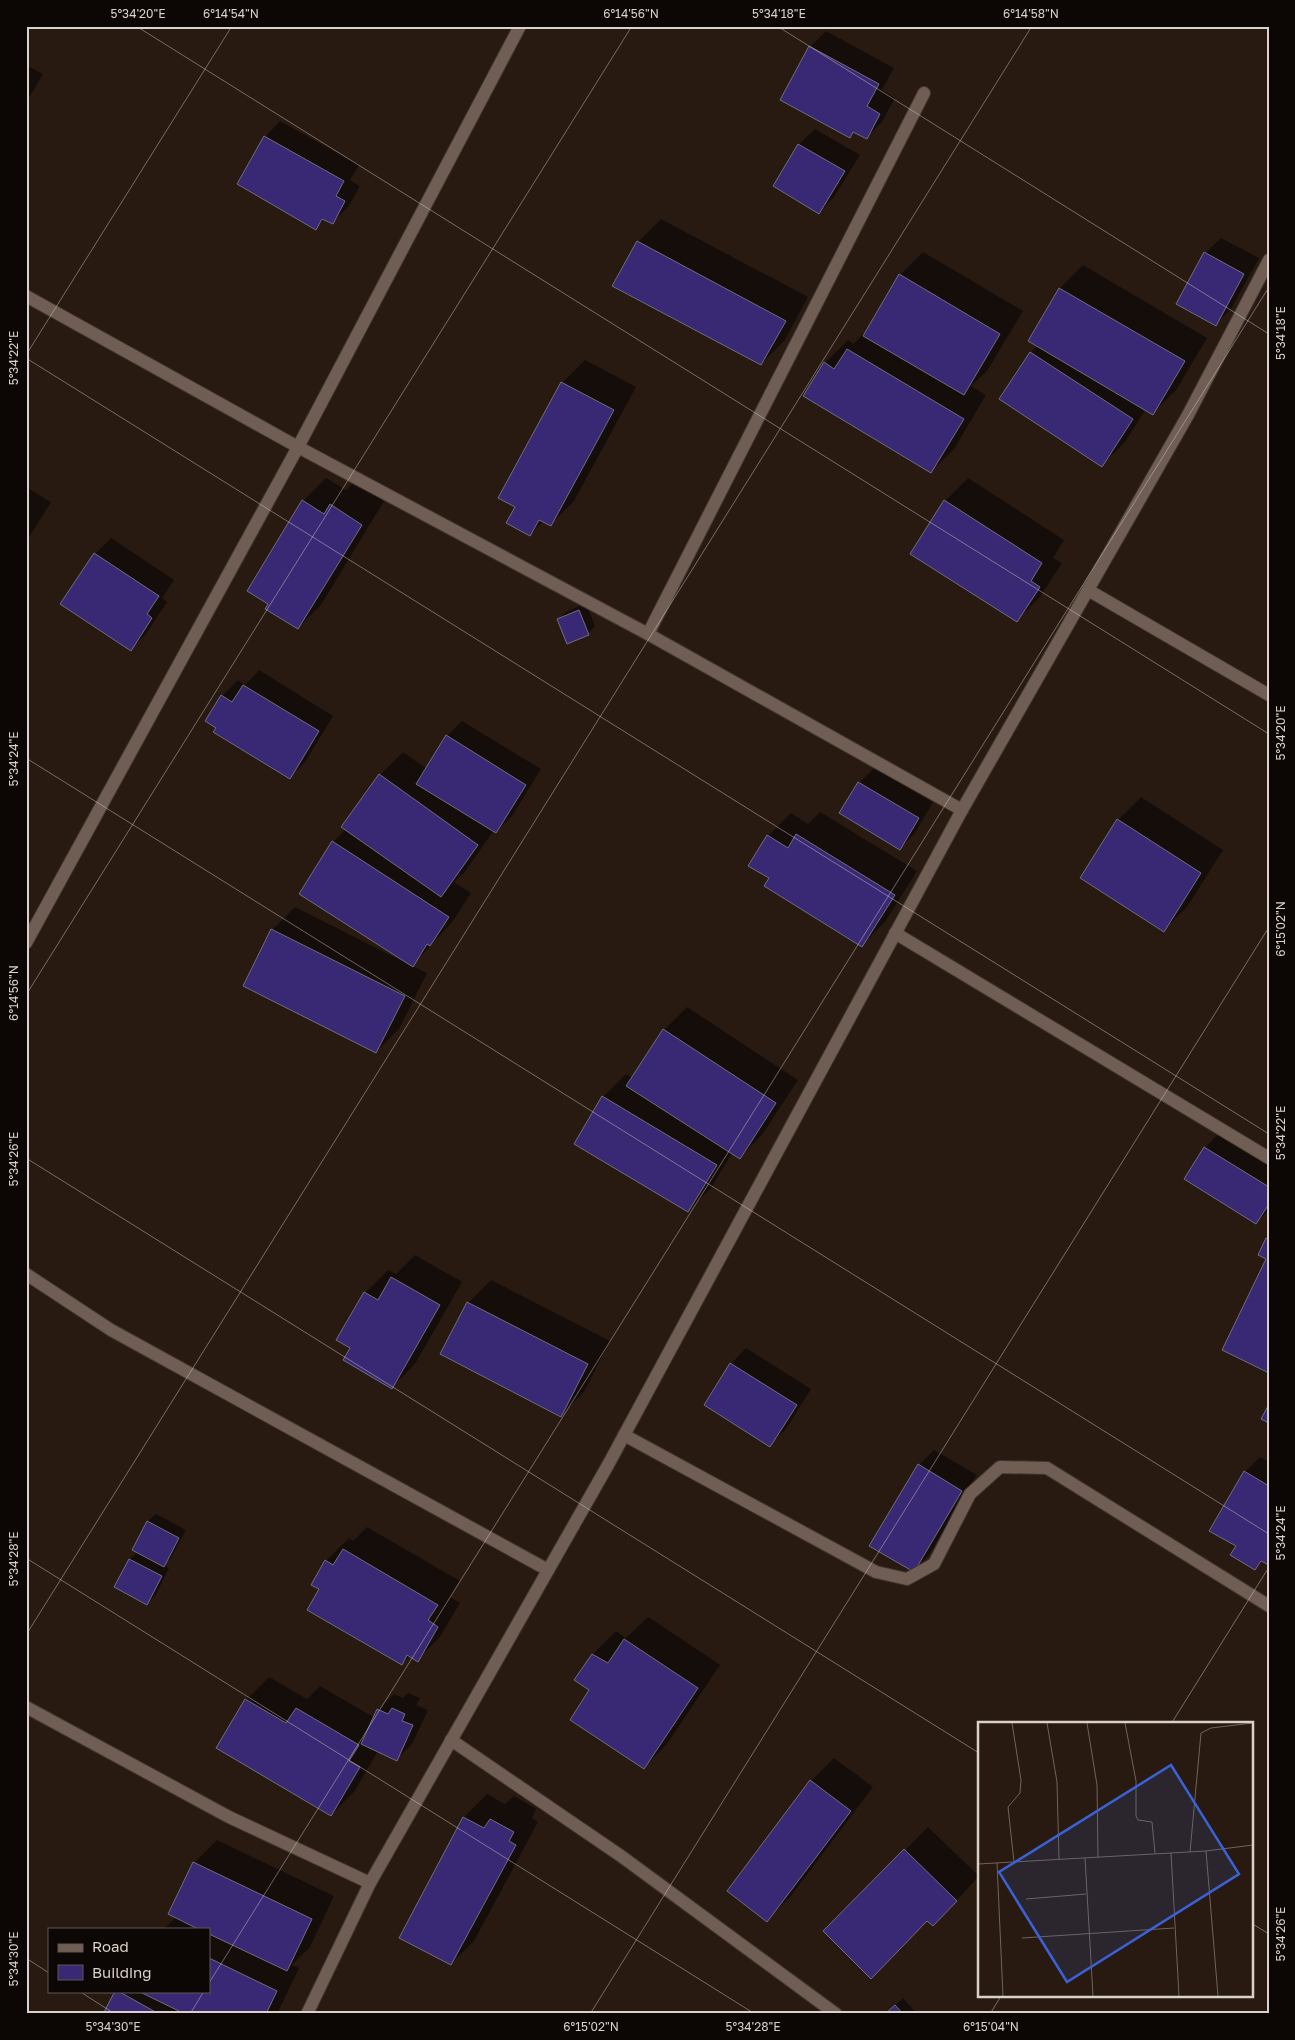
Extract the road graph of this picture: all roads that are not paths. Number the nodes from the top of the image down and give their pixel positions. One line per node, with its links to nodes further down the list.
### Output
1 (520, 26): 5 (street)
2 (924, 93): 7 (street)
3 (1269, 260): 6 (street)
4 (26, 296): 5 (street)
5 (298, 447): 7 (street); 11 (street)
6 (1088, 590): 8 (street); 9 (street)
7 (648, 634): 9 (street)
8 (1269, 696)
9 (962, 810): 10 (street)
10 (895, 933): 12 (street); 14 (street)
11 (26, 943)
12 (1269, 1158)
13 (26, 1274): 15 (street)
14 (624, 1435): 15 (street); 16 (street)
15 (548, 1570): 18 (street)
16 (1269, 1606)
17 (26, 1707): 19 (street)
18 (451, 1740): 19 (street); 21 (street)
19 (370, 1883): 20 (street)
20 (307, 2014)
21 (836, 2014)

